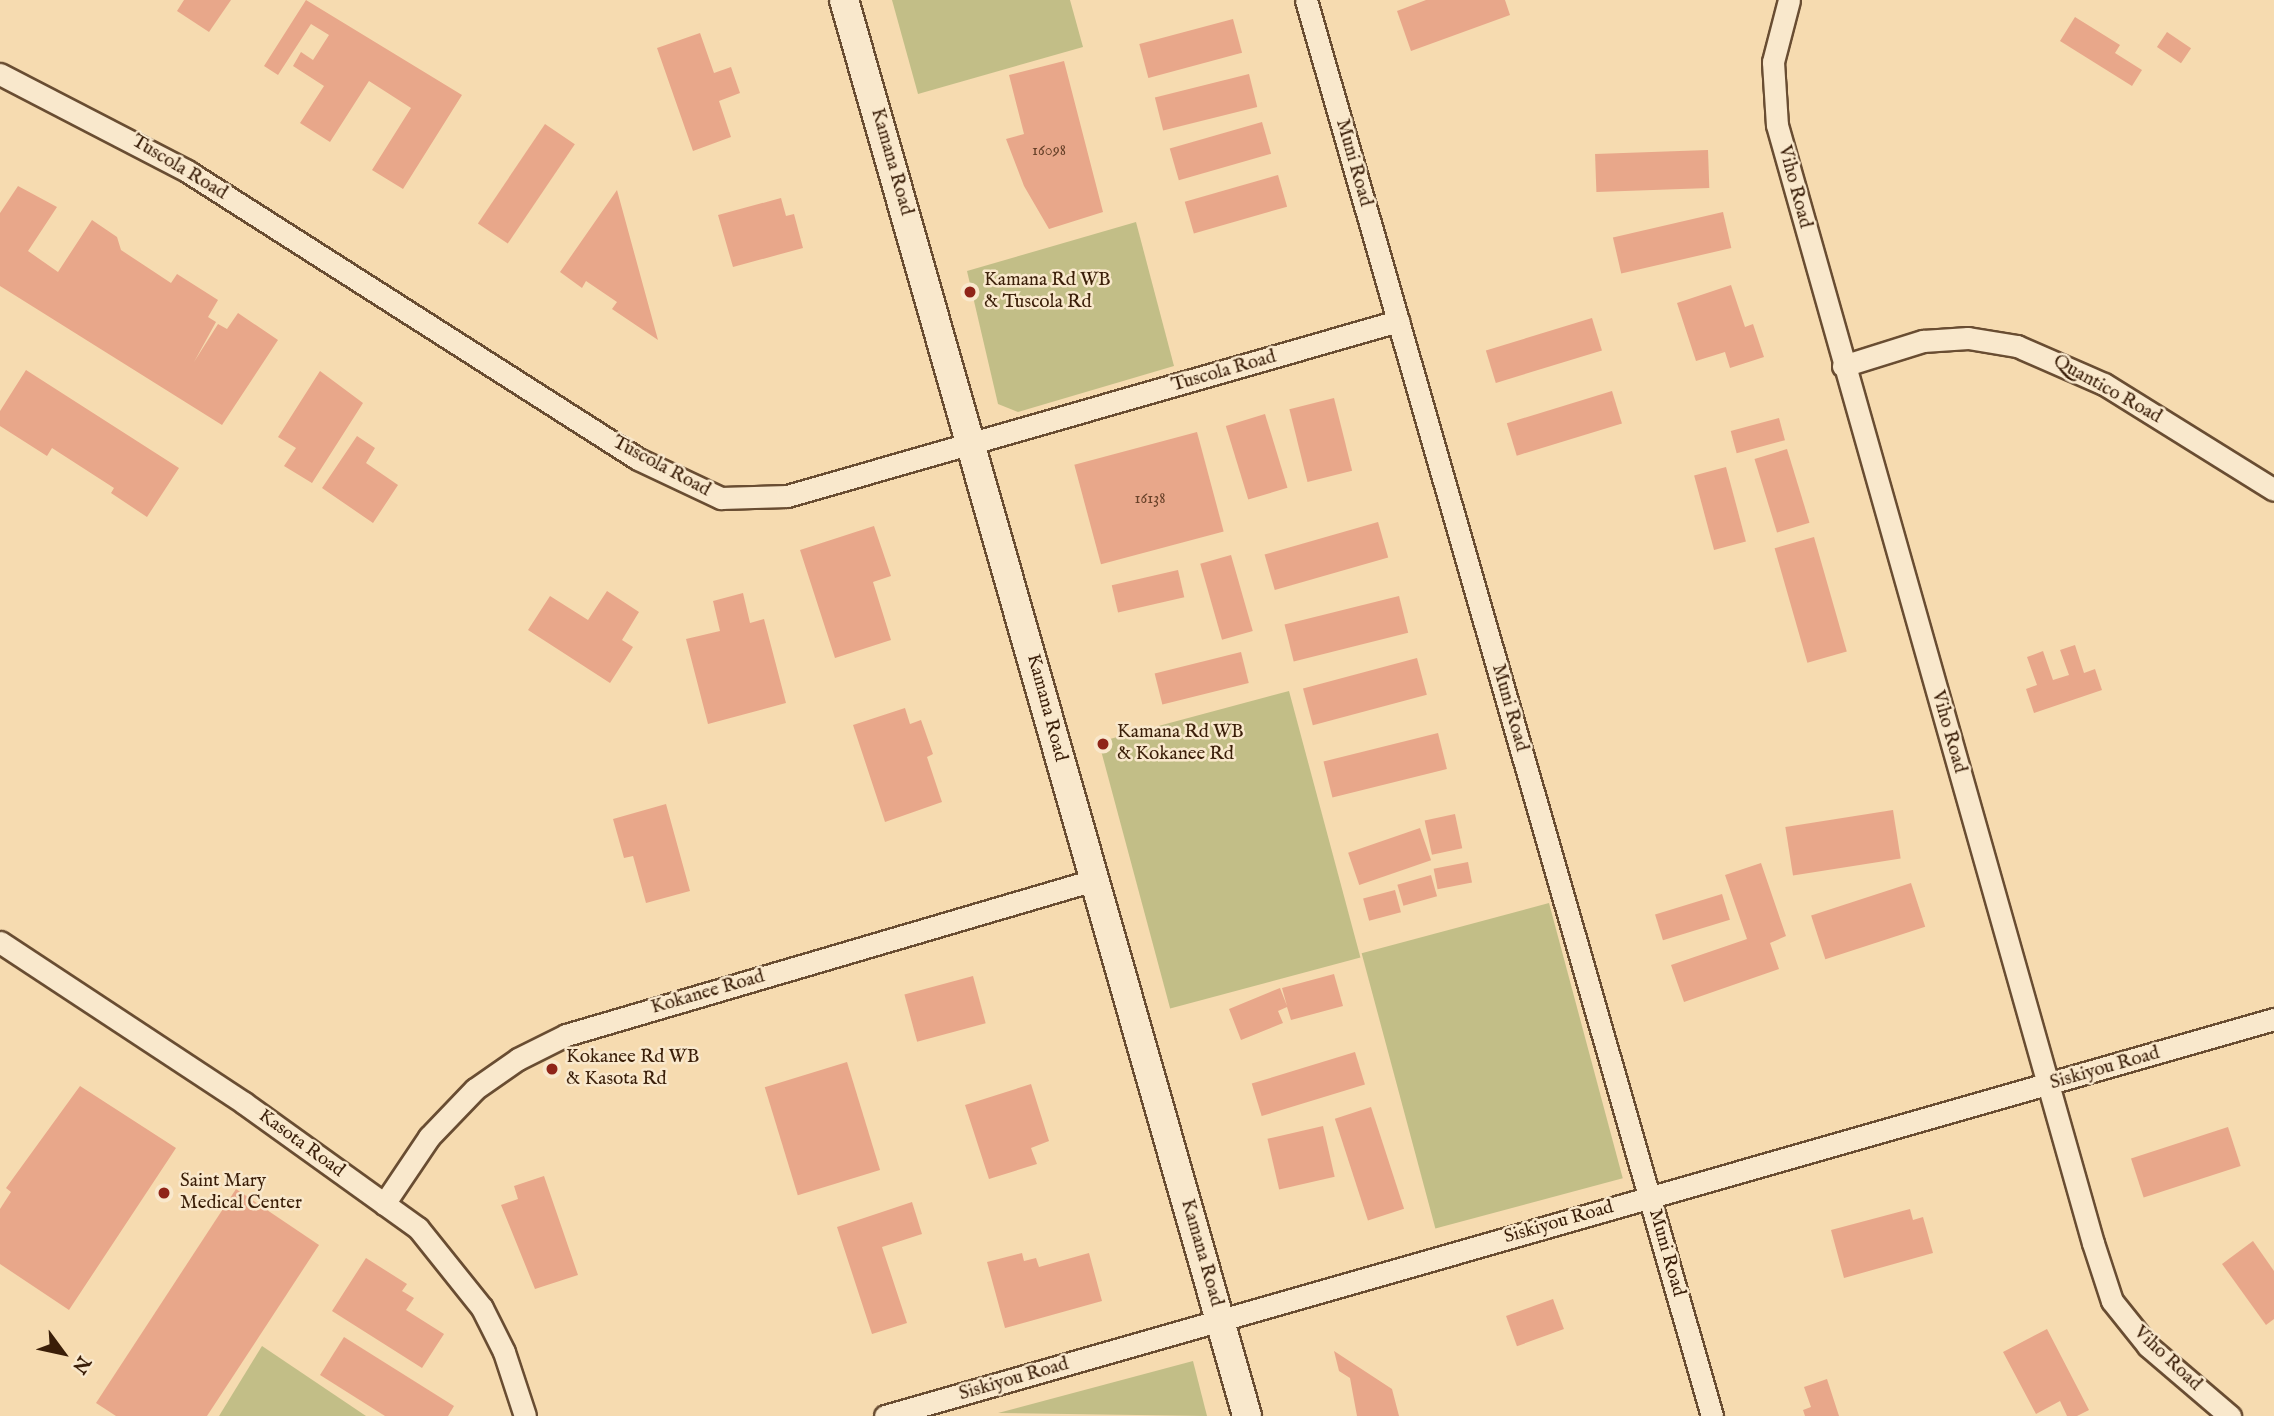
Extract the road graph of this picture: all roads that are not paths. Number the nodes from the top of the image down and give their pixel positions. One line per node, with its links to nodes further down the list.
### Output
1 (844, 0): 7 (street, Kamana Road)
2 (1306, 0): 5 (street, Muni Road)
3 (1789, 0): 6 (street, Viho Road)
4 (0, 74): 7 (street, Tuscola Road)
5 (1398, 321): 7 (street, Tuscola Road); 13 (street, Muni Road)
6 (1843, 366): 8 (street, Quantico Road); 12 (street, Viho Road)
7 (973, 444): 9 (street, Kamana Road)
8 (2274, 491)
9 (1094, 880): 14 (street, Kokanee Road); 15 (street, Kamana Road)
10 (0, 942): 14 (street, Kasota Road)
11 (2274, 1019): 12 (street, Siskiyou Road)
12 (2050, 1085): 13 (street, Siskiyou Road); 20 (street, Viho Road)
13 (1649, 1197): 15 (street, Siskiyou Road); 19 (street, Muni Road)
14 (384, 1204): 16 (street, Kasota Road)
15 (1220, 1323): 17 (street, Siskiyou Road); 18 (street, Kamana Road)
16 (525, 1416)
17 (885, 1416)
18 (1247, 1416)
19 (1712, 1416)
20 (2230, 1416)

